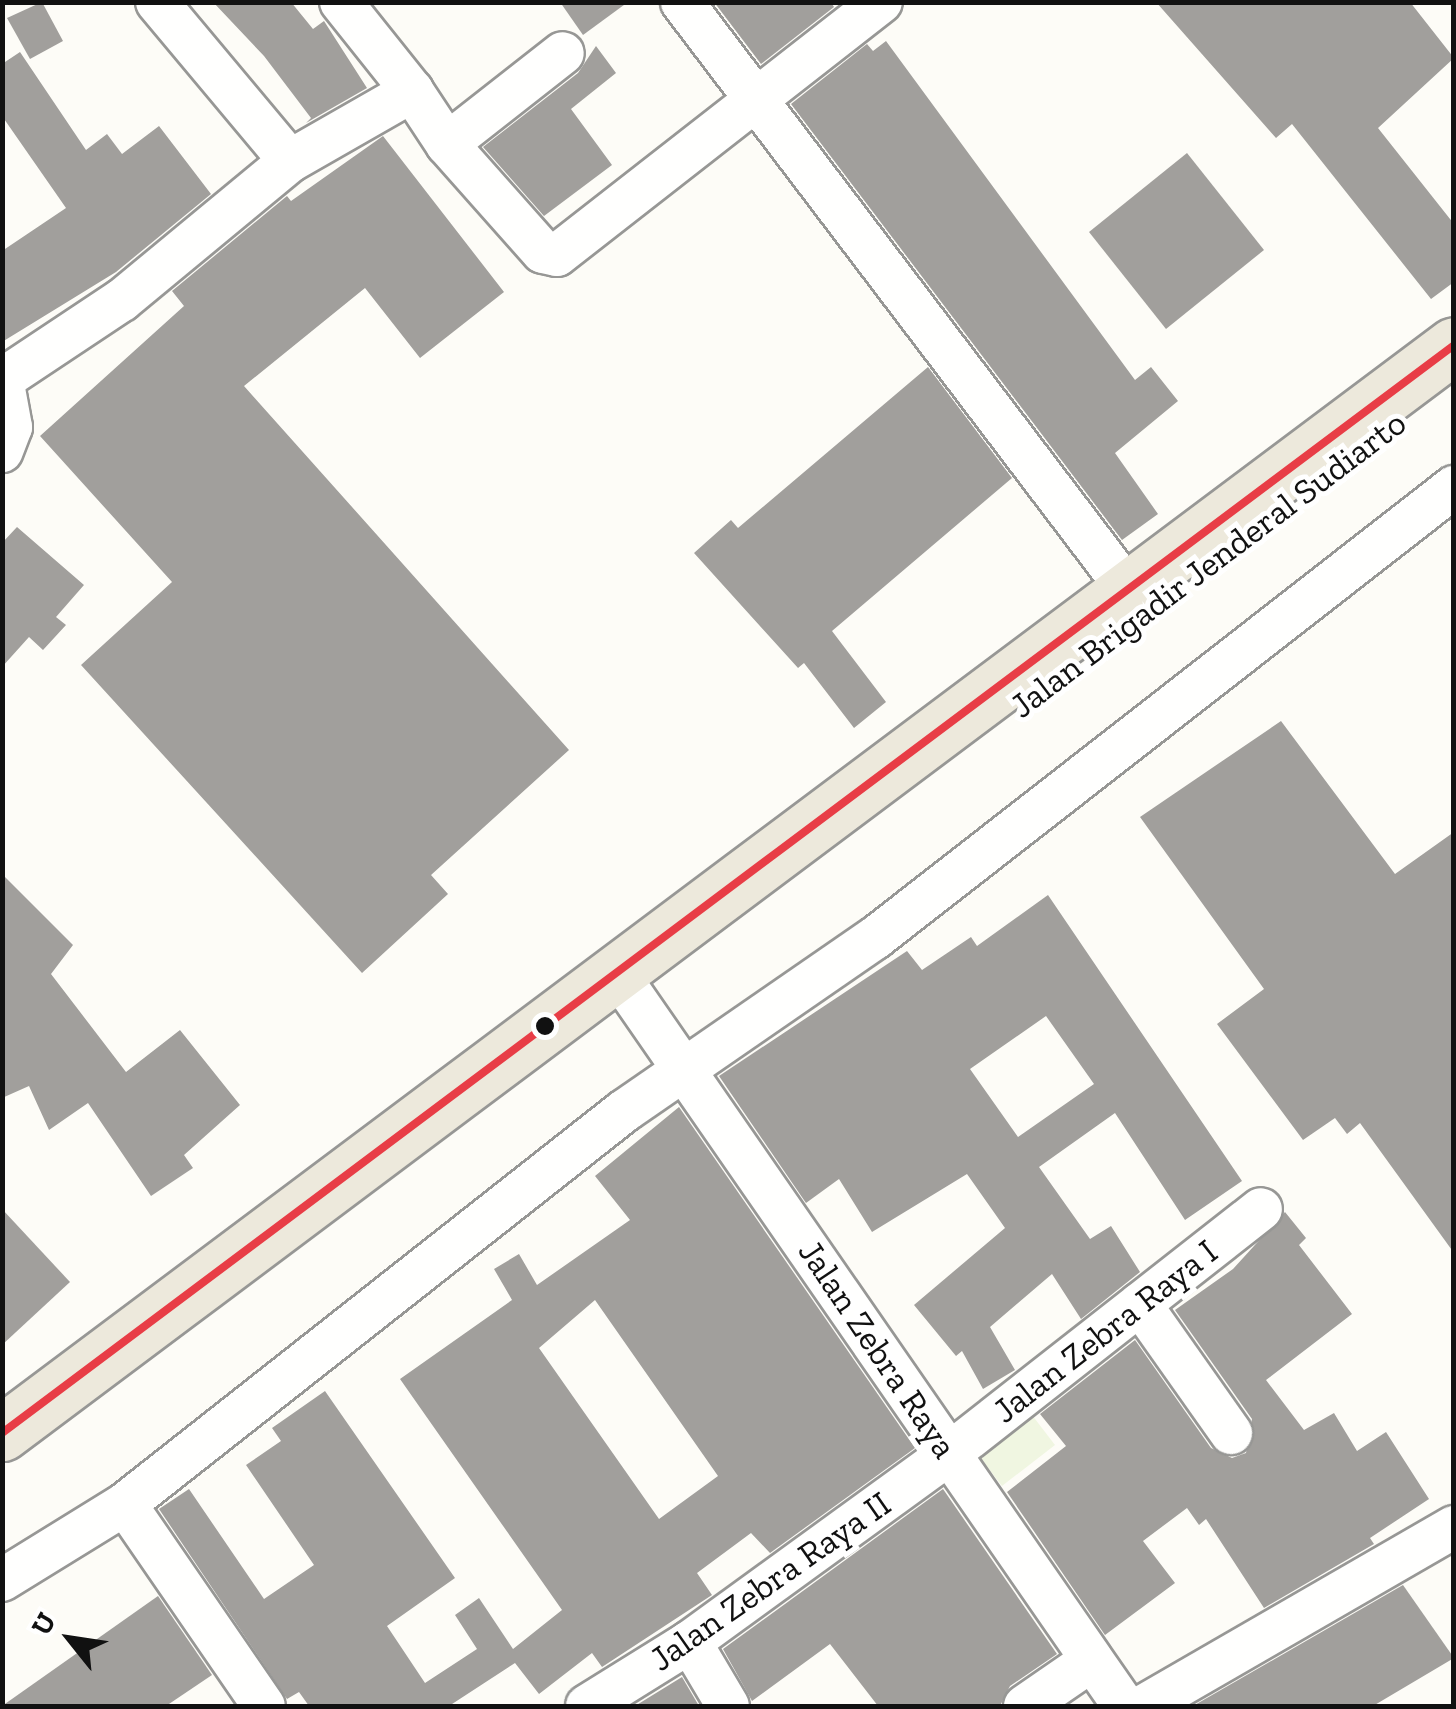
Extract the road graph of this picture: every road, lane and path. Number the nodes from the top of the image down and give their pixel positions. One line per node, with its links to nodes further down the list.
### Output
1 (158, 2): 9 (street)
2 (341, 2): 6 (street)
3 (682, 2): 7 (street)
4 (881, 2): 7 (street)
5 (562, 53): 8 (street)
6 (412, 91): 8 (street); 9 (street)
7 (752, 100): 8 (street); 15 (street)
8 (447, 144)
9 (290, 162): 11 (street)
10 (1454, 345): 15 (main road, Jalan Brigadir Jenderal Sudiarto)
11 (3, 378): 13 (street)
12 (1454, 383): 16 (main road, Jalan Brigadir Jenderal Sudiarto)
13 (2, 451)
14 (1454, 487): 17 (street)
15 (1126, 587): 19 (main road, Jalan Brigadir Jenderal Sudiarto)
16 (630, 992): 17 (street, Jalan Zebra Raya); 19 (main road, Jalan Brigadir Jenderal Sudiarto)
17 (687, 1070): 23 (street, Jalan Zebra Raya); 25 (street)
18 (1261, 1209): 20 (street, Jalan Zebra Raya I)
19 (209, 1297): 21 (main road, Jalan Brigadir Jenderal Sudiarto); 24 (main road, Jalan Brigadir Jenderal Sudiarto)
20 (1140, 1304): 22 (street); 23 (street, Jalan Zebra Raya I)
21 (2, 1433)
22 (1230, 1433)
23 (950, 1453): 28 (street, Jalan Zebra Raya II); 29 (street, Jalan Zebra Raya)
24 (2, 1464)
25 (124, 1504): 27 (street); 30 (street)
26 (1454, 1527): 35 (street)
27 (2, 1580)
28 (690, 1642): 31 (street, Jalan Zebra Raya II); 32 (street)
29 (1092, 1660): 33 (street); 34 (street, Jalan Zebra Raya)
30 (264, 1706)
31 (587, 1706)
32 (728, 1706)
33 (1025, 1706)
34 (1124, 1706)
35 (1144, 1706)

